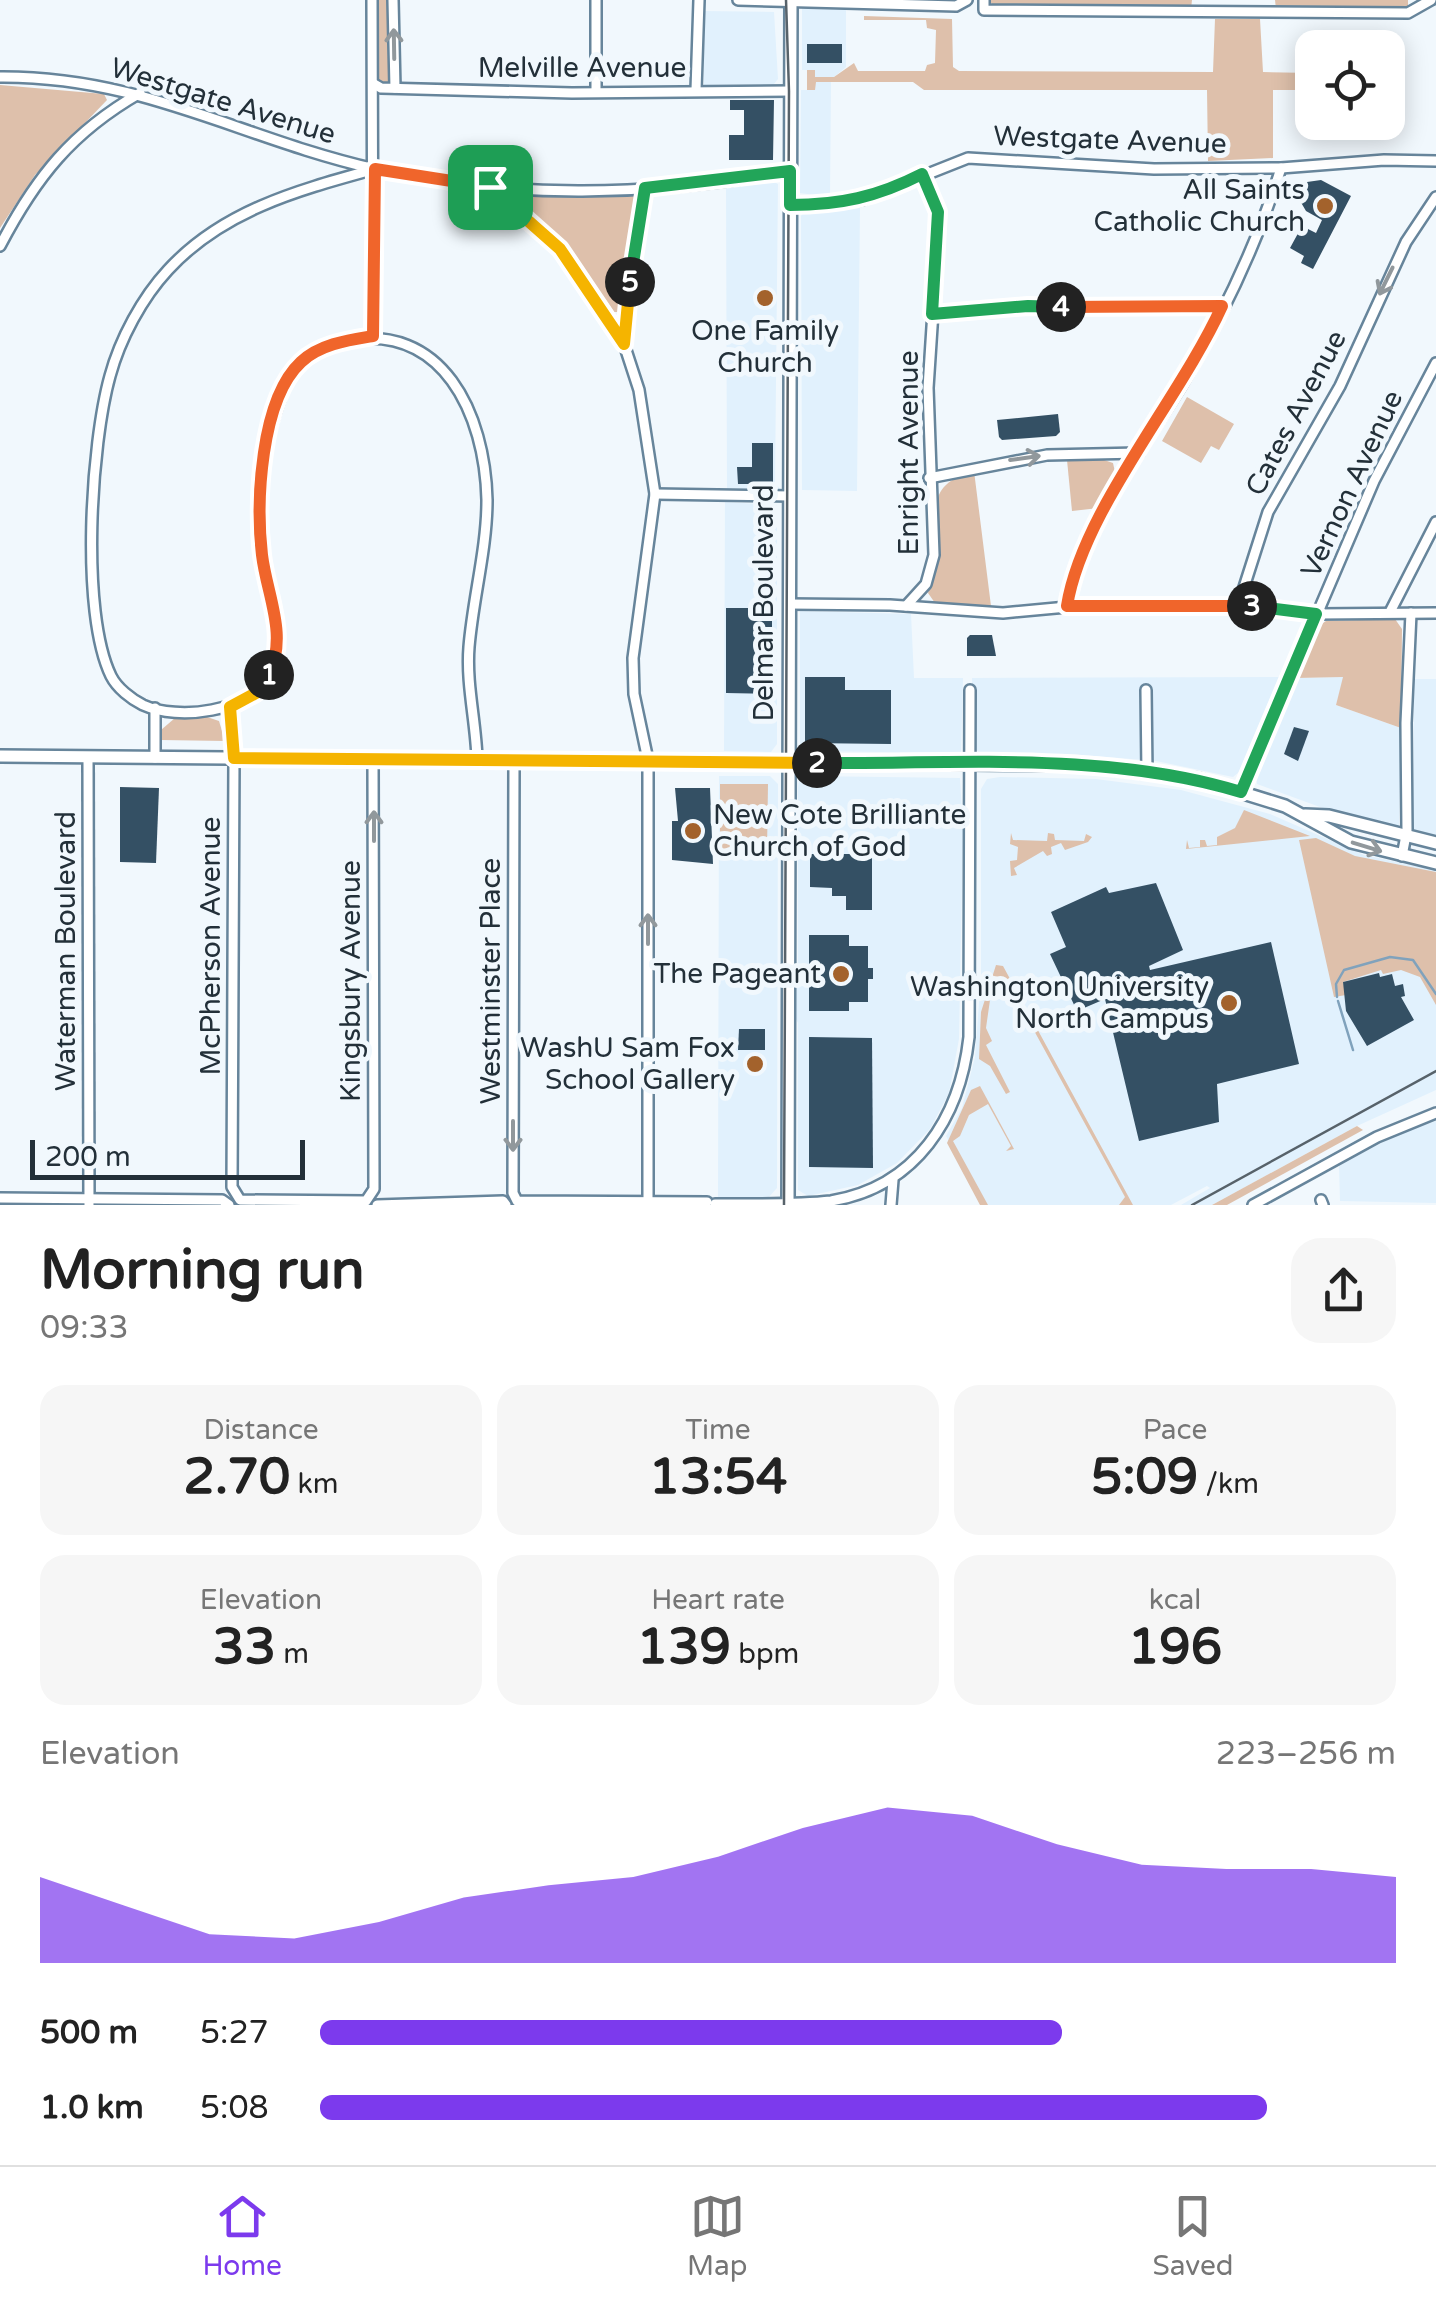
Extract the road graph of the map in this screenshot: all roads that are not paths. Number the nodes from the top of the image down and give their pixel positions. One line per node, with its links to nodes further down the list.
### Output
1 (372, 0): 17 (street)
2 (393, 0): 18 (street, one-way to 2)
3 (596, 0): 21 (street)
4 (698, 0): 19 (street)
5 (738, 0): 10 (street)
6 (1196, 0): 13 (street)
7 (1248, 0): 14 (street)
8 (1270, 0): 15 (street)
9 (1430, 0): 15 (street)
10 (791, 1): 11 (street); 20 (main road, Delmar Boulevard)
11 (964, 2)
12 (984, 5): 13 (street)
13 (1196, 13): 14 (street)
14 (1248, 13): 15 (street)
15 (1270, 14)
16 (0, 78): 22 (street, Westgate Avenue)
17 (374, 84): 18 (street, Melville Avenue); 25 (street)
18 (394, 88): 21 (street, Melville Avenue)
19 (696, 90): 20 (street, Melville Avenue); 21 (street, Melville Avenue)
20 (791, 90): 26 (main road, Delmar Boulevard)
21 (596, 92)
22 (140, 93): 25 (street, Westgate Avenue); 32 (street)
23 (1436, 162): 24 (street, Westgate Avenue)
24 (1282, 168): 27 (street, Westgate Avenue); 33 (street)
25 (375, 169): 28 (street, Westgate Avenue); 35 (street); 54 (street)
26 (790, 171): 29 (street, Westgate Avenue); 31 (main road, Delmar Boulevard)
27 (922, 174): 31 (street, Westgate Avenue); 34 (street, Enright Avenue)
28 (490, 187): 29 (street, Westgate Avenue); 36 (street)
29 (645, 188): 36 (street)
30 (1436, 197): 43 (street, Cates Avenue, one-way to 43)
31 (790, 205): 41 (main road, Delmar Boulevard)
32 (0, 246)
33 (1222, 306): 34 (street); 38 (street)
34 (932, 314): 39 (street, Enright Avenue)
35 (373, 336): 53 (street); 60 (street)
36 (624, 344): 40 (street)
37 (1436, 363): 49 (street, Vernon Avenue)
38 (1139, 453): 39 (street, one-way to 38); 46 (street)
39 (930, 478): 45 (street, Enright Avenue)
40 (654, 494): 41 (street); 62 (street)
41 (789, 496): 44 (main road, Delmar Boulevard)
42 (1436, 522): 47 (street)
43 (1238, 603): 46 (street); 49 (street)
44 (789, 604): 45 (street); 63 (main road, Delmar Boulevard)
45 (906, 606): 46 (street)
46 (1067, 606)
47 (1390, 612): 49 (street); 50 (street)
48 (1436, 613): 50 (street)
49 (1316, 614): 66 (street, Vernon Avenue)
50 (1411, 614): 68 (street)
51 (970, 690): 64 (street)
52 (1146, 690): 65 (street)
53 (230, 707): 54 (street); 58 (street, McPherson Avenue)
54 (155, 708): 57 (street)
55 (0, 756): 56 (main road)
56 (88, 757): 57 (main road); 75 (street, Waterman Boulevard)
57 (155, 758): 58 (main road)
58 (234, 758): 59 (main road); 76 (street, McPherson Avenue)
59 (374, 759): 60 (main road); 76 (street, Kingsbury Avenue, one-way to 59)
60 (477, 759): 61 (main road)
61 (514, 759): 62 (main road); 77 (street, Westminster Place, one-way to 77)
62 (648, 760): 63 (main road); 77 (street, one-way to 62)
63 (789, 762): 64 (main road); 81 (main road, Delmar Boulevard)
64 (970, 765): 65 (main road); 73 (street)
65 (1147, 774): 66 (main road)
66 (1241, 792): 67 (main road)
67 (1304, 815): 68 (main road); 70 (main road, one-way to 70)
68 (1406, 836): 69 (main road); 70 (street)
69 (1436, 843)
70 (1402, 856): 71 (main road)
71 (1436, 864)
72 (1436, 1113): 83 (street)
73 (893, 1180): 81 (street); 82 (street)
74 (0, 1198): 75 (street)
75 (90, 1202): 79 (street)
76 (375, 1203): 80 (street)
77 (648, 1203): 78 (street)
78 (711, 1203): 81 (street)
79 (229, 1205)
80 (506, 1205)
81 (788, 1205)
82 (892, 1205)
83 (1254, 1205)

